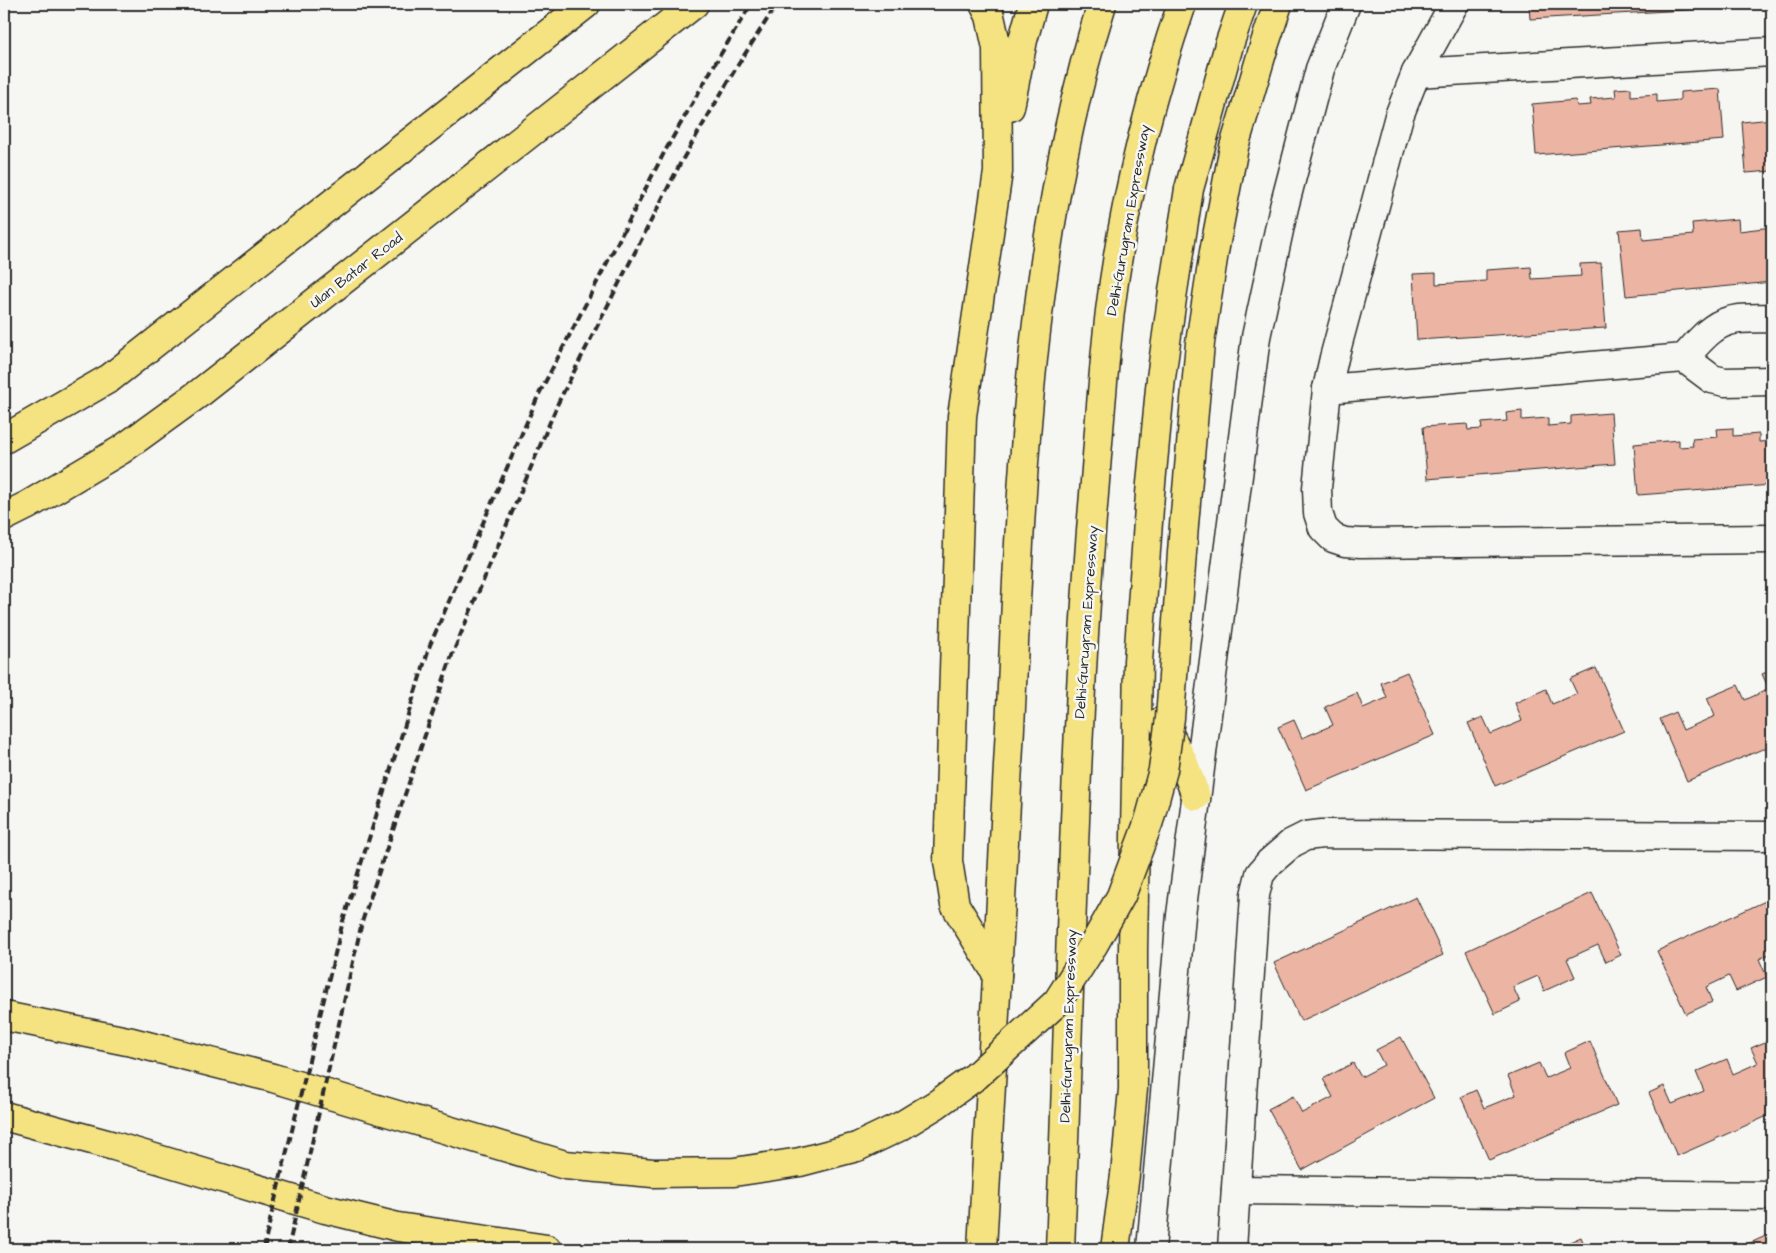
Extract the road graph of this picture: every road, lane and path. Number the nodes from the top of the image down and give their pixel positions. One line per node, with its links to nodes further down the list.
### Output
1 (586, 4): 18 (main road)
2 (694, 4): 19 (main road, Ulan Batar Road)
3 (984, 4): 13 (main road)
4 (1033, 4): 13 (main road)
5 (1102, 4): 24 (main road)
6 (1182, 4): 31 (main road, Delhi-Gurugram Expressway)
7 (1243, 4): 21 (main road)
8 (1278, 4): 25 (main road, bridge)
9 (1346, 4): 22 (street)
10 (1454, 4): 12 (street)
11 (1772, 52): 12 (street)
12 (1416, 73): 17 (street)
13 (998, 172): 24 (main road)
14 (1772, 318): 15 (street)
15 (1684, 358): 16 (street); 17 (street)
16 (1772, 381)
17 (1327, 389): 20 (street)
18 (4, 439)
19 (4, 517)
20 (1772, 539)
21 (1138, 662): 22 (main road); 32 (main road)
22 (1196, 796): 33 (street)
23 (1772, 836): 27 (street)
24 (997, 974): 30 (main road)
25 (4, 1016)
26 (4, 1116): 29 (main road)
27 (1236, 1190): 28 (street); 34 (street)
28 (1772, 1196)
29 (546, 1249)
30 (982, 1249)
31 (1060, 1249)
32 (1115, 1249)
33 (1151, 1249)
34 (1232, 1249)

